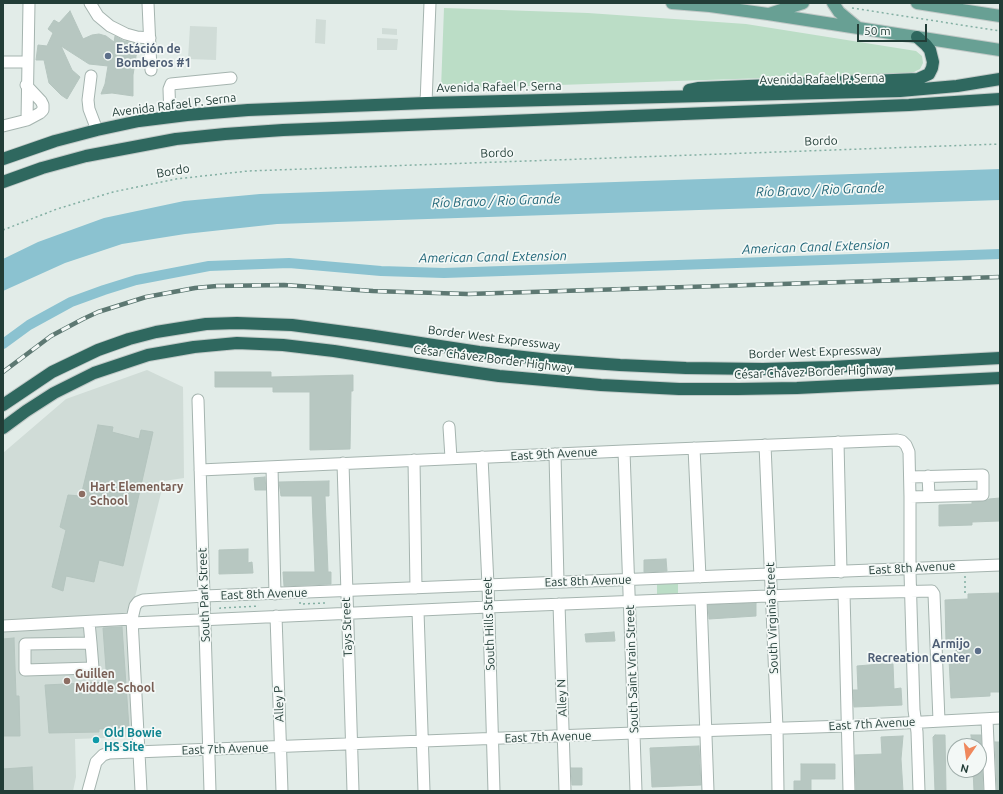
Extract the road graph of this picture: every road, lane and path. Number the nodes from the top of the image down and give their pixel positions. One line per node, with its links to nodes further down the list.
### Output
1 (29, 3): 17 (street)
2 (90, 3): 14 (street)
3 (148, 3): 14 (street)
4 (430, 3): 25 (street)
5 (672, 3): 9 (main road)
6 (803, 3): 9 (main road)
7 (917, 3): 10 (main road)
8 (833, 4): 11 (main road); 12 (path)
9 (768, 14): 11 (main road)
10 (1000, 16)
11 (858, 28): 13 (main road)
12 (1000, 31)
13 (917, 37): 15 (main road); 23 (highway)
14 (150, 38): 18 (street)
15 (1000, 50)
16 (3, 62): 17 (street)
17 (27, 62): 22 (street)
18 (151, 70)
19 (91, 76): 29 (street)
20 (231, 78): 26 (street)
21 (1000, 79): 23 (highway, Avenida Rafael P. Serna)
22 (26, 85): 27 (street); 27 (street)
23 (659, 97): 25 (highway, Avenida Rafael P. Serna)
24 (1000, 99): 32 (highway)
25 (426, 103): 26 (highway, Avenida Rafael P. Serna)
26 (170, 117): 29 (highway, Avenida Rafael P. Serna)
27 (27, 120): 28 (street)
28 (3, 126)
29 (97, 130): 31 (highway, Avenida Rafael P. Serna)
30 (1000, 144): 33 (path, Bordo)
31 (3, 159)
32 (3, 182)
33 (3, 230)
34 (1000, 358): 37 (highway, Border West Expressway)
35 (1000, 378): 39 (highway, César Chávez Border Highway)
36 (198, 400): 50 (street, South Park Street)
37 (3, 405)
38 (449, 427): 46 (street)
39 (3, 428)
40 (838, 442): 41 (street, East 9th Avenue); 52 (street, East 9th Avenue); 57 (street)
41 (765, 445): 42 (street, East 9th Avenue); 59 (street, South Virginia Street)
42 (694, 448): 43 (street, East 9th Avenue); 60 (street)
43 (624, 450): 44 (street, East 9th Avenue); 61 (street, South Saint Vrain Street)
44 (555, 454): 45 (street, East 9th Avenue); 62 (street)
45 (482, 457): 46 (street, East 9th Avenue); 63 (street, South Hills Street)
46 (451, 458): 47 (street, East 9th Avenue)
47 (414, 460): 48 (street, East 9th Avenue); 64 (street)
48 (343, 464): 49 (street, East 9th Avenue); 65 (street, Tays Street)
49 (272, 467): 50 (street, East 9th Avenue); 69 (street)
50 (200, 470): 70 (street, South Park Street)
51 (928, 476): 52 (street); 53 (street); 53 (street)
52 (910, 477): 54 (street)
53 (928, 496): 54 (street)
54 (910, 497): 56 (street)
55 (1000, 565): 56 (street, East 8th Avenue)
56 (910, 568): 57 (street, East 8th Avenue); 66 (street)
57 (841, 572): 59 (street, East 8th Avenue)
58 (965, 572): 67 (path)
59 (770, 574): 60 (street, East 8th Avenue); 71 (street, South Virginia Street)
60 (700, 577): 61 (street, East 8th Avenue)
61 (629, 580): 62 (street, East 8th Avenue); 74 (street, South Saint Vrain Street)
62 (558, 582): 63 (street, East 8th Avenue)
63 (488, 585): 64 (street, East 8th Avenue); 80 (street, South Hills Street)
64 (416, 588): 65 (street, East 8th Avenue)
65 (346, 591): 69 (street, East 8th Avenue); 83 (street, Tays Street)
66 (911, 591): 68 (street, East 8th Avenue); 92 (street, East 8th Avenue); 93 (street)
67 (965, 592)
68 (844, 593): 71 (street, East 8th Avenue); 94 (street)
69 (275, 594): 70 (street, East 8th Avenue)
70 (204, 596): 85 (street, South Park Street); 86 (street, East 8th Avenue)
71 (771, 596): 73 (street, East 8th Avenue); 95 (street, South Virginia Street)
72 (299, 597): 77 (path)
73 (701, 599): 74 (street, East 8th Avenue); 96 (street)
74 (629, 602): 78 (street, East 8th Avenue); 97 (street, South Saint Vrain Street)
75 (327, 603): 77 (path)
76 (260, 604): 81 (path)
77 (300, 604): 79 (path)
78 (559, 604): 80 (street, East 8th Avenue); 98 (street, Alley N)
79 (296, 607)
80 (488, 607): 82 (street, East 8th Avenue); 99 (street, South Hills Street)
81 (258, 609)
82 (418, 611): 83 (street, East 8th Avenue); 100 (street)
83 (347, 614): 84 (street, East 8th Avenue); 101 (street, Tays Street)
84 (276, 616): 85 (street, East 8th Avenue); 102 (street, Alley P)
85 (206, 620): 86 (street, East 8th Avenue); 103 (street, South Park Street)
86 (132, 621): 87 (street); 104 (street)
87 (89, 622): 88 (street); 89 (street)
88 (3, 626)
89 (91, 643): 89 (street)
90 (1000, 718): 91 (street, East 7th Avenue)
91 (987, 719): 92 (street, East 7th Avenue); 118 (street)
92 (940, 721): 93 (street, East 7th Avenue)
93 (916, 722): 94 (street, East 7th Avenue); 117 (street)
94 (846, 726): 95 (street, East 7th Avenue); 116 (street)
95 (777, 728): 96 (street, East 7th Avenue); 115 (street, South Virginia Street)
96 (706, 730): 97 (street, East 7th Avenue); 114 (street)
97 (634, 733): 98 (street, East 7th Avenue); 113 (street, South Saint Vrain Street)
98 (563, 736): 99 (street, East 7th Avenue); 112 (street, Alley N)
99 (492, 739): 100 (street, East 7th Avenue); 111 (street, South Hills Street)
100 (422, 742): 101 (street, East 7th Avenue); 110 (street)
101 (351, 744): 102 (street, East 7th Avenue); 109 (street, Tays Street)
102 (281, 746): 103 (street, East 7th Avenue); 108 (street, Alley P)
103 (209, 749): 104 (street, East 7th Avenue); 107 (street, South Park Street)
104 (140, 752): 105 (street, East 7th Avenue); 106 (street)
105 (88, 791)
106 (141, 791)
107 (210, 791)
108 (282, 791)
109 (353, 791)
110 (424, 791)
111 (494, 791)
112 (565, 791)
113 (636, 791)
114 (708, 791)
115 (778, 791)
116 (849, 791)
117 (919, 791)
118 (990, 791)

